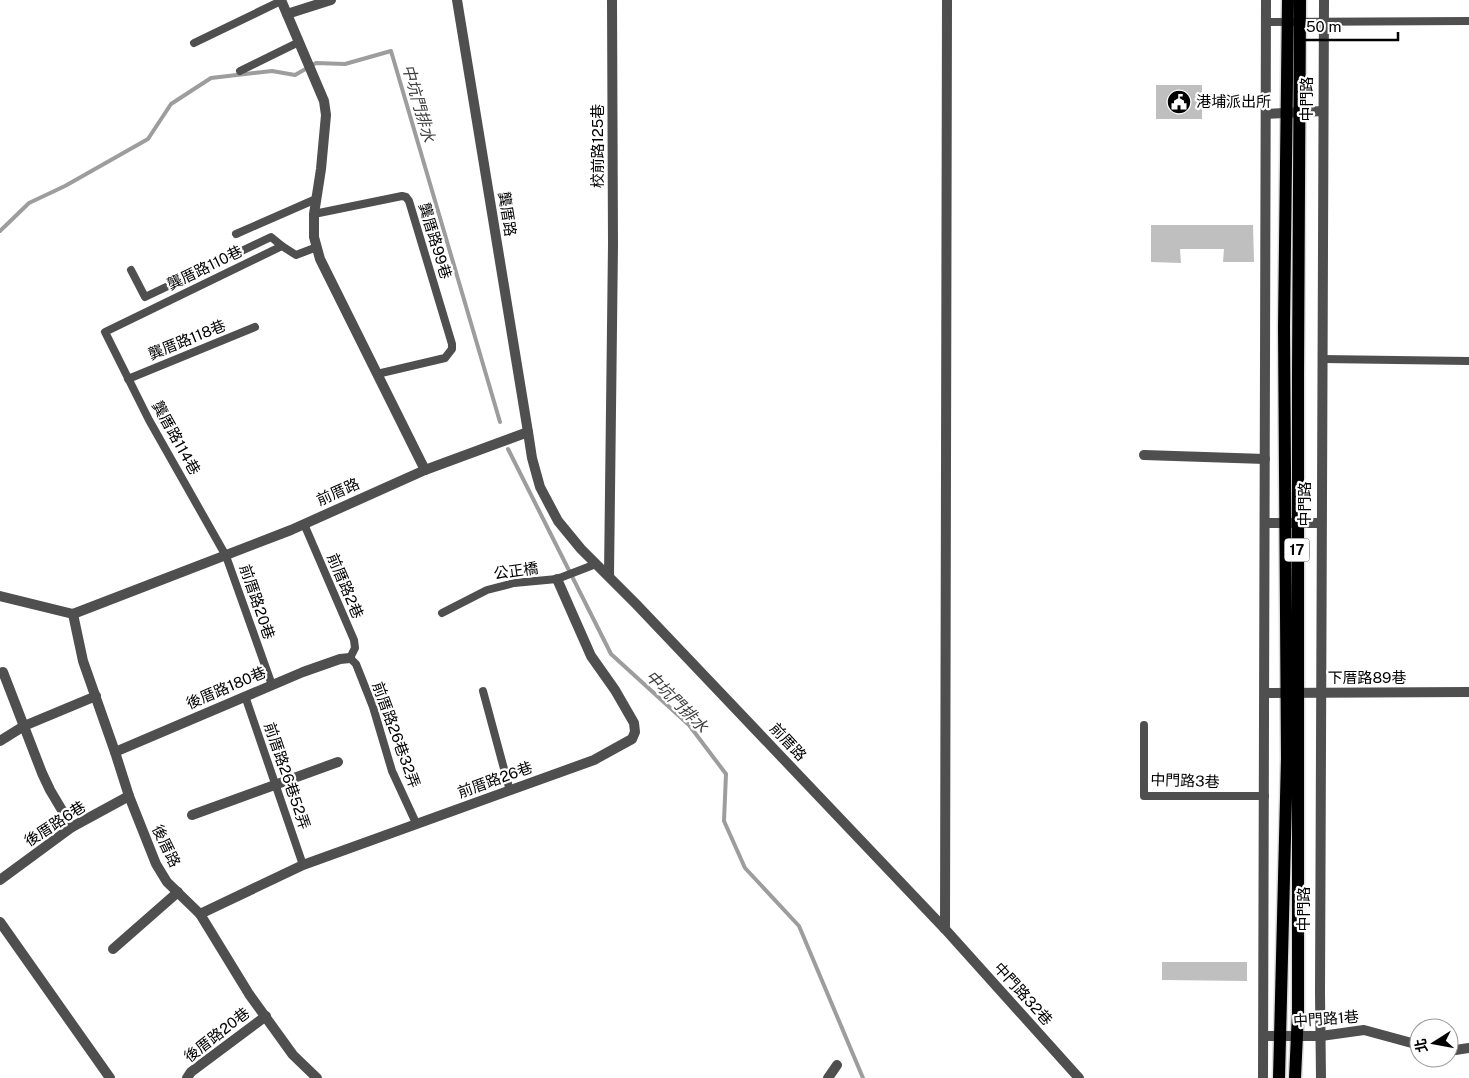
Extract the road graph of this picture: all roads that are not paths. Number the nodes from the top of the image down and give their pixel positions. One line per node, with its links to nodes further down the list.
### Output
1 (331, 0): 10 (street)
2 (457, 0): 34 (street, 龔厝路)
3 (612, 0): 44 (street, 校前路125巷)
4 (947, 0): 76 (street)
5 (1266, 0): 13 (street)
6 (1288, 0): 14 (main road, 17)
7 (1300, 0): 14 (main road, 17)
8 (1324, 0): 11 (street, 中門路)
9 (281, 1): 10 (street); 16 (lane)
10 (287, 14): 15 (street)
11 (1324, 20): 12 (lane); 14 (lane); 18 (street, 中門路)
12 (1469, 21)
13 (1266, 22): 14 (lane); 21 (street)
14 (1294, 22): 19 (main road, 中門路 / 17); 20 (main road, 中門路 / 17)
15 (299, 42): 17 (lane); 22 (street)
16 (194, 43)
17 (240, 71)
18 (1323, 111): 20 (street); 30 (street, 中門路)
19 (1287, 113): 20 (street); 21 (street); 38 (main road, 中門路 / 17)
20 (1300, 113): 38 (main road, 中門路 / 17)
21 (1266, 114): 36 (street)
22 (316, 199): 23 (street); 24 (lane)
23 (314, 214): 26 (street); 32 (lane, 龔厝路99巷)
24 (236, 234)
25 (282, 246): 26 (lane); 27 (lane); 29 (lane, 龔厝路110巷)
26 (317, 247): 32 (street)
27 (131, 270)
28 (255, 327): 33 (lane, 龔厝路118巷)
29 (105, 332): 33 (lane, 龔厝路114巷)
30 (1322, 359): 31 (lane); 40 (street, 中門路)
31 (1469, 361)
32 (377, 374): 37 (street)
33 (128, 378): 42 (lane, 龔厝路114巷)
34 (528, 432): 37 (street, 前厝路); 43 (street, 前厝路)
35 (1144, 455): 36 (street)
36 (1266, 459): 39 (street)
37 (424, 470): 41 (street, 前厝路)
38 (1291, 522): 39 (street); 40 (street); 55 (main road, 中門路 / 17)
39 (1265, 523): 53 (street)
40 (1321, 523): 56 (street, 中門路)
41 (304, 524): 42 (street, 前厝路); 49 (lane, 前厝路2巷)
42 (226, 556): 48 (street, 前厝路); 51 (lane, 前厝路20巷)
43 (596, 564): 44 (street, 前厝路); 45 (lane, 公正橋)
44 (609, 576): 76 (street, 前厝路)
45 (561, 578): 47 (lane, 公正橋); 65 (street, 前厝路26巷)
46 (0, 596): 48 (street)
47 (442, 613)
48 (74, 614): 57 (street, 後厝路)
49 (350, 658): 51 (street, 後厝路180巷); 69 (lane, 前厝路26巷32弄)
50 (3, 672): 60 (street)
51 (272, 685): 58 (street, 後厝路180巷)
52 (483, 691): 65 (lane)
53 (1265, 692): 55 (street, 下厝路89巷); 67 (street)
54 (1469, 692): 56 (street, 下厝路89巷)
55 (1292, 693): 56 (street, 下厝路89巷); 80 (main road, 中門路 / 17); 81 (main road, 中門路 / 17)
56 (1321, 693): 82 (street, 中門路)
57 (96, 696): 60 (street); 62 (street, 後厝路)
58 (245, 696): 62 (street, 後厝路180巷); 64 (lane, 前厝路26巷52弄)
59 (1144, 724): 67 (lane, 中門路3巷)
60 (24, 726): 61 (street); 70 (street)
61 (0, 741)
62 (116, 752): 66 (street, 後厝路)
63 (338, 762): 64 (street)
64 (276, 785): 68 (street); 71 (lane, 前厝路26巷52弄)
65 (510, 791): 69 (street, 前厝路26巷)
66 (129, 796): 70 (street, 後厝路6巷); 73 (street, 後厝路)
67 (1265, 796): 79 (street)
68 (192, 815)
69 (416, 823): 71 (street, 前厝路26巷)
70 (72, 827): 72 (street, 後厝路6巷)
71 (303, 865): 74 (street, 前厝路26巷)
72 (0, 880)
73 (178, 892): 74 (street, 後厝路); 77 (street)
74 (200, 914): 78 (street, 後厝路)
75 (0, 922): 85 (street)
76 (945, 929): 89 (street, 中門路32巷)
77 (113, 949)
78 (266, 1016): 86 (street, 後厝路20巷); 87 (street, 後厝路)
79 (1264, 1036): 80 (street, 中門路1巷); 90 (street)
80 (1281, 1036): 81 (street, 中門路1巷); 91 (main road, 中門路 / 17)
81 (1296, 1036): 82 (street, 中門路1巷); 92 (main road, 中門路 / 17)
82 (1321, 1036): 83 (street, 中門路1巷); 93 (street, 中門路)
83 (1409, 1042)
84 (837, 1065): 88 (street)
85 (110, 1078)
86 (187, 1078)
87 (317, 1078)
88 (828, 1078)
89 (1079, 1078)
90 (1263, 1078)
91 (1279, 1078)
92 (1295, 1078)
93 (1321, 1078)

